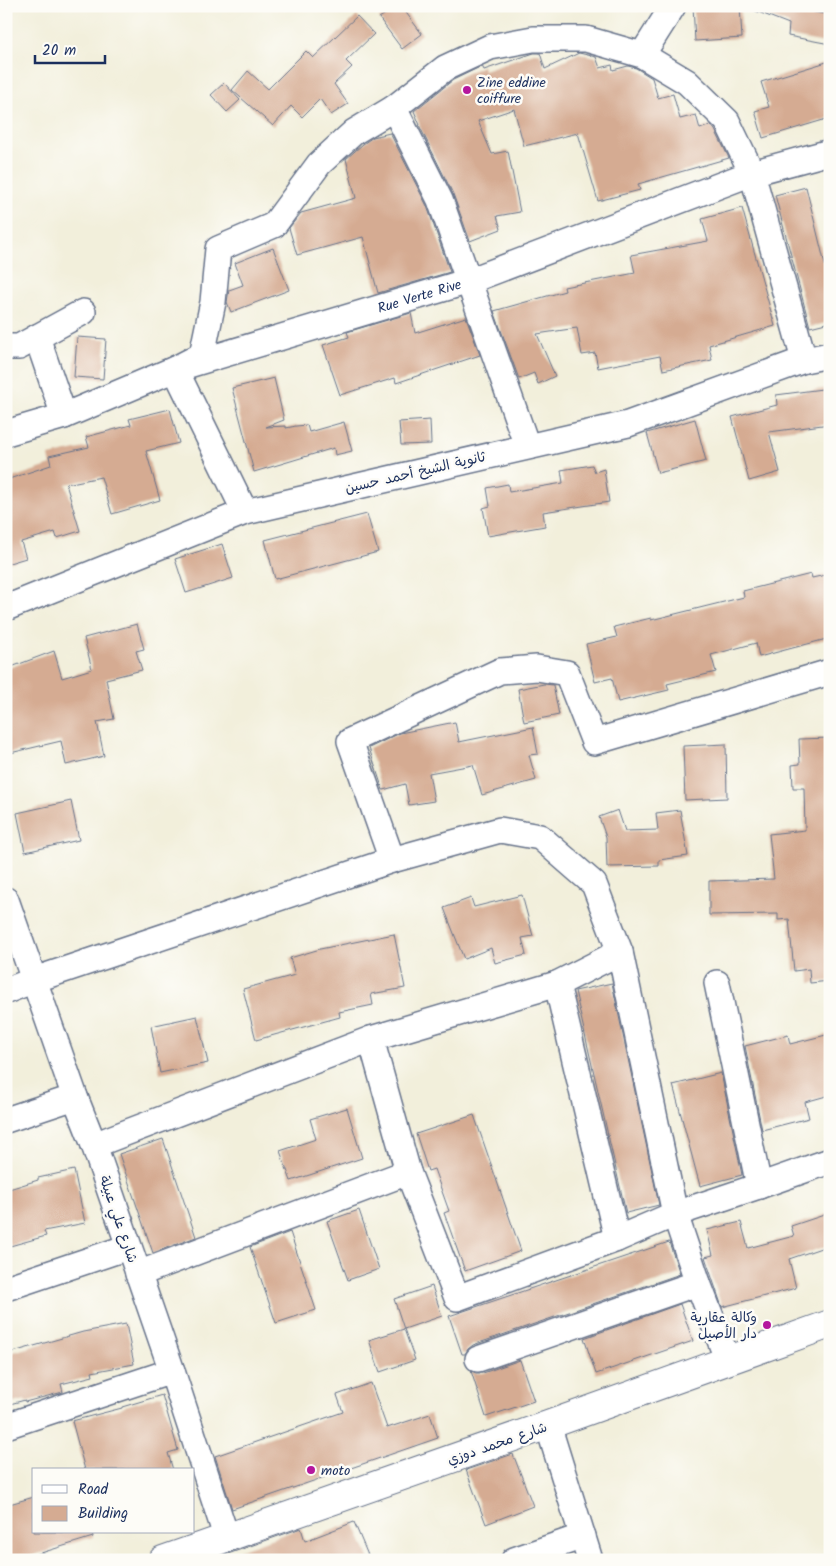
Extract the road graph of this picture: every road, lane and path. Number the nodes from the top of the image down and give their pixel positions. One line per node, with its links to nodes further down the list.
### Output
1 (672, 6): 2 (street)
2 (642, 55): 3 (street); 5 (street)
3 (394, 108): 6 (street); 12 (street)
4 (830, 152): 5 (street, Rue Verte Rive)
5 (752, 173): 6 (street, Rue Verte Rive); 11 (street)
6 (469, 281): 12 (street, Rue Verte Rive); 15 (street)
7 (83, 312): 8 (street)
8 (36, 337): 9 (street); 13 (street)
9 (6, 347)
10 (830, 355): 11 (street, ثانوية الشيخ أحمد حسين)
11 (804, 360): 15 (street, ثانوية الشيخ أحمد حسين)
12 (175, 369): 13 (street, Rue Verte Rive); 16 (street)
13 (64, 416): 14 (street, Rue Verte Rive)
14 (6, 433)
15 (527, 446): 16 (street, ثانوية الشيخ أحمد حسين)
16 (245, 512): 17 (street, ثانوية الشيخ أحمد حسين)
17 (6, 608)
18 (830, 672): 19 (street)
19 (392, 860): 21 (street); 22 (street)
20 (6, 900): 22 (street, شارع علي عبيلة)
21 (620, 952): 24 (street); 33 (street)
22 (34, 980): 25 (street); 27 (street, شارع علي عبيلة)
23 (717, 983): 32 (street)
24 (557, 984): 26 (street); 34 (street)
25 (6, 991)
26 (372, 1039): 29 (street); 31 (street)
27 (75, 1097): 28 (street); 29 (street, شارع علي عبيلة)
28 (6, 1120)
29 (94, 1145): 35 (street, شارع علي عبيلة)
30 (830, 1160): 32 (street)
31 (408, 1172): 34 (street); 36 (street)
32 (759, 1186): 33 (street)
33 (675, 1214): 34 (street); 37 (street)
34 (617, 1239)
35 (128, 1248): 36 (street, شارع علي عبيلة); 38 (street)
36 (138, 1274): 42 (street, شارع علي عبيلة)
37 (698, 1283): 40 (street); 41 (street)
38 (6, 1288)
39 (830, 1324): 41 (street, شارع محمد دوزي)
40 (478, 1359)
41 (728, 1361): 43 (street, شارع محمد دوزي)
42 (172, 1371): 44 (street); 46 (street, شارع علي عبيلة)
43 (548, 1425): 45 (street); 46 (street, شارع محمد دوزي)
44 (6, 1426)
45 (583, 1536): 48 (street); 49 (street)
46 (227, 1538): 47 (street, شارع محمد دوزي)
47 (162, 1560)
48 (514, 1560)
49 (590, 1560)

